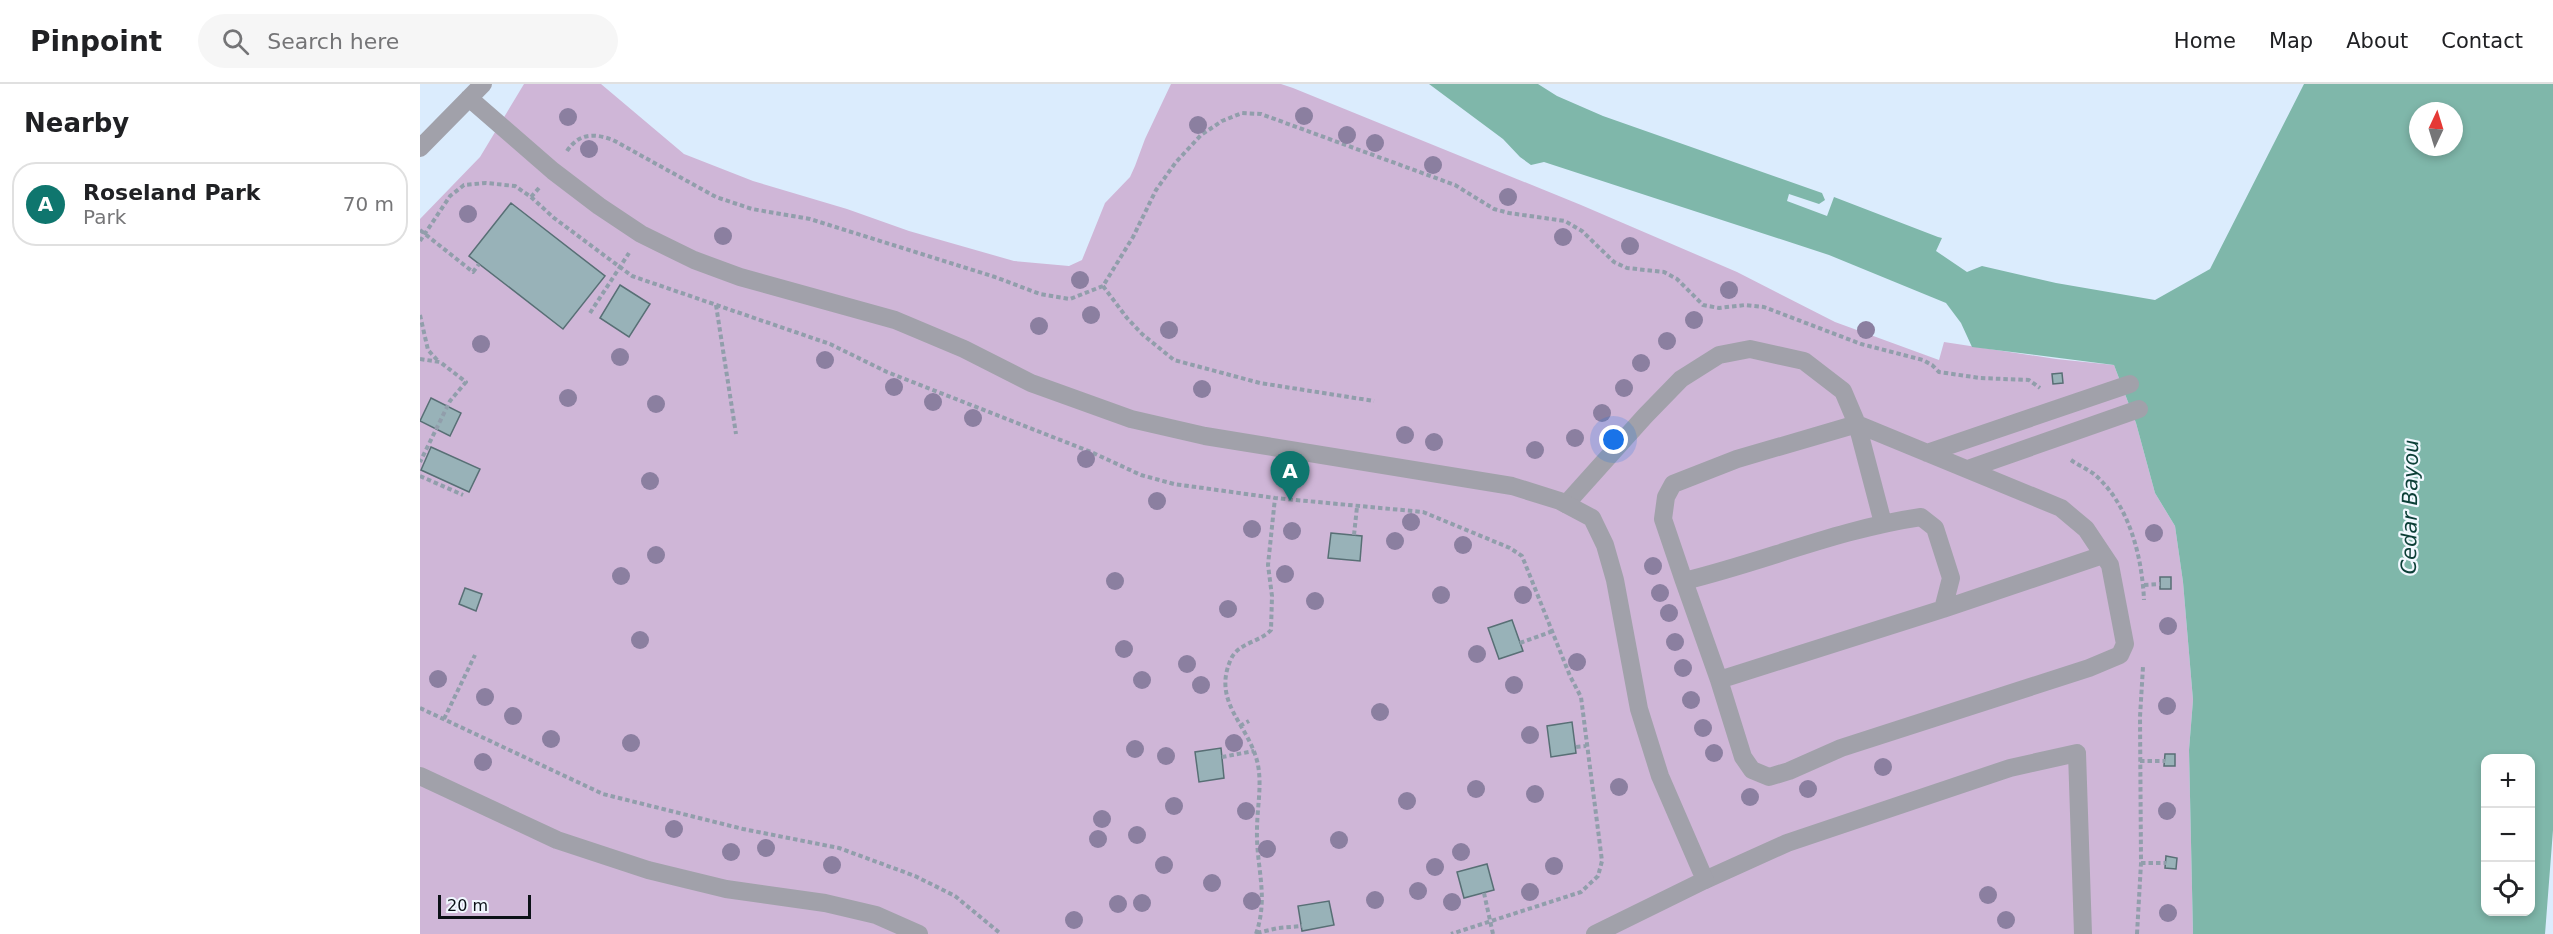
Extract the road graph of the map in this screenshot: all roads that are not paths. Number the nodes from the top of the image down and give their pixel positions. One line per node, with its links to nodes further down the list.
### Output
1 (483, 84): 2 (street)
2 (469, 98): 3 (street); 9 (street)
3 (420, 148)
4 (2130, 384): 7 (street)
5 (2139, 409): 8 (street)
6 (1857, 424): 7 (street); 9 (street); 10 (street); 12 (street)
7 (1928, 453): 8 (street)
8 (1968, 469): 11 (street)
9 (1566, 504): 16 (street)
10 (1883, 523): 12 (street); 13 (street)
11 (2103, 555): 13 (street); 14 (street)
12 (1683, 581): 14 (street)
13 (1943, 609): 14 (street)
14 (1719, 680)
15 (420, 776): 17 (street)
16 (1705, 880): 18 (street); 19 (street)
17 (919, 934)
18 (1595, 934)
19 (2083, 934)

